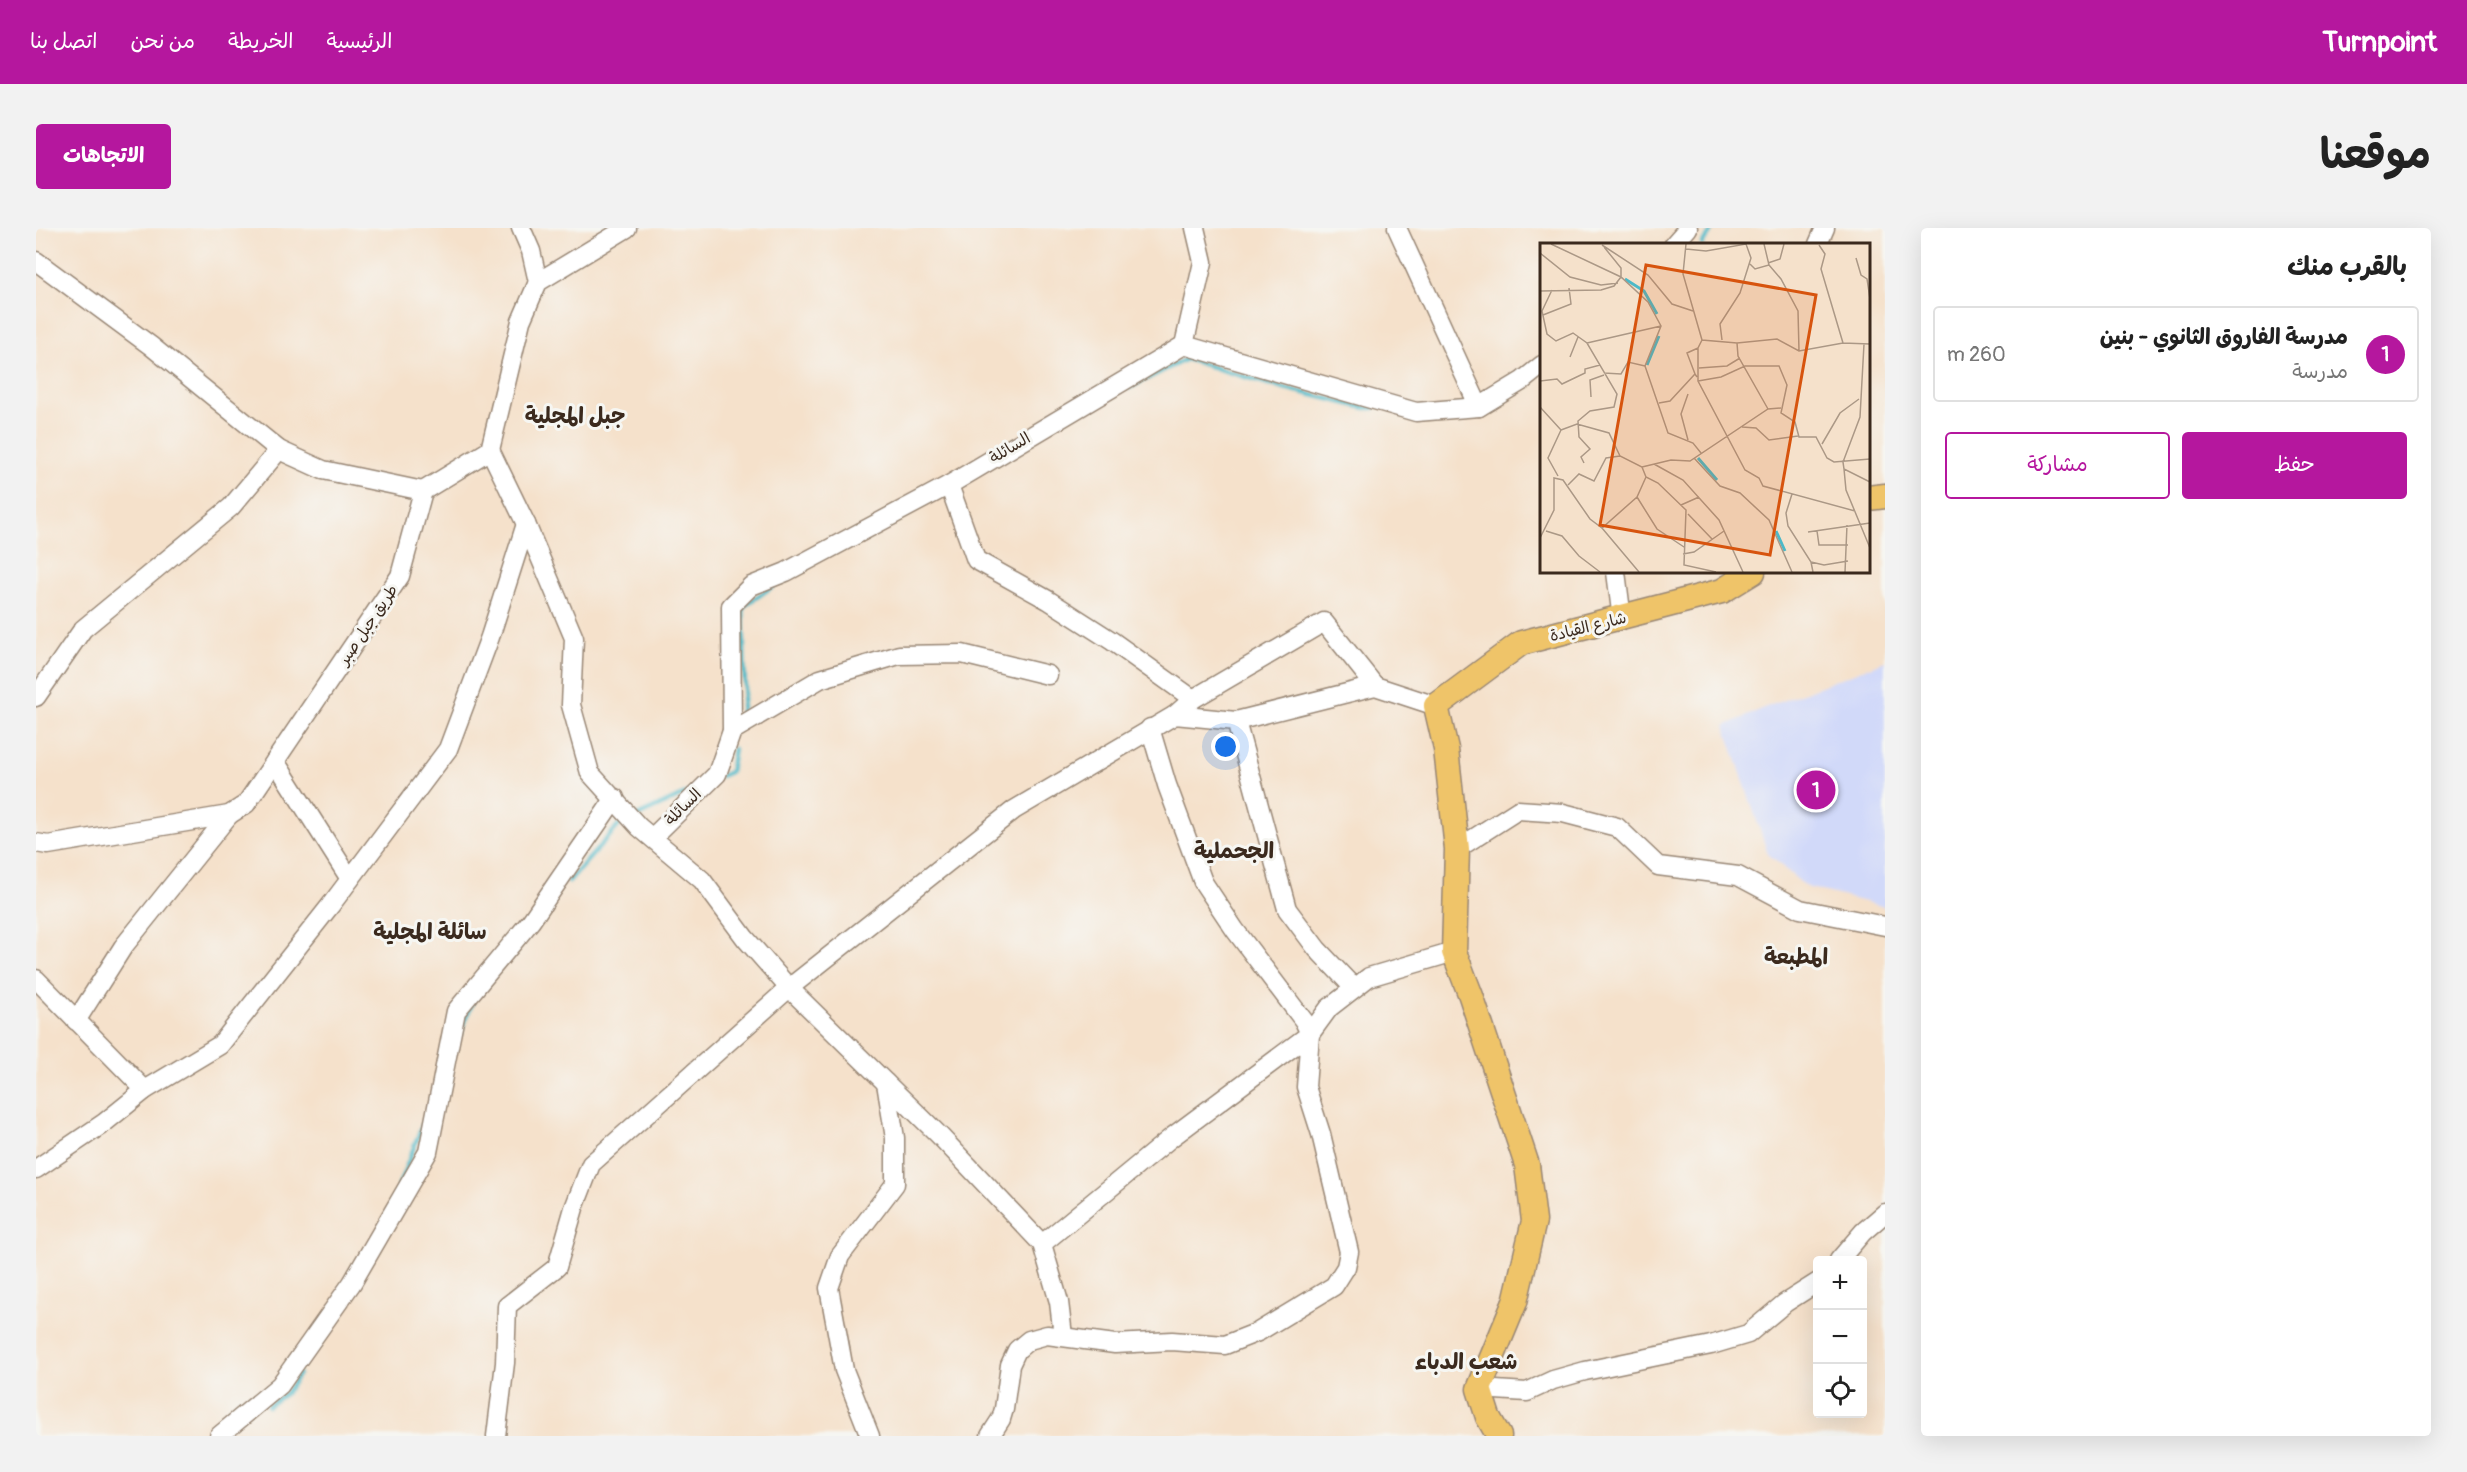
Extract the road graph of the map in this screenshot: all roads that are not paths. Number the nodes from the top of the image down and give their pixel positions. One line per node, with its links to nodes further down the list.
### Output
1 (521, 228): 10 (street)
2 (627, 228): 10 (street)
3 (1195, 228): 11 (street)
4 (1397, 228): 13 (street)
5 (1688, 228): 7 (street)
6 (1825, 228): 8 (street)
7 (1675, 243)
8 (1818, 243)
9 (36, 261): 14 (street)
10 (538, 282): 15 (street)
11 (1184, 345): 13 (street); 16 (street, السائلة)
12 (1540, 367): 13 (street)
13 (1479, 406)
14 (279, 450): 17 (street); 26 (street)
15 (490, 450): 17 (street); 20 (street)
16 (949, 485): 27 (street); 32 (street, السائلة)
17 (423, 491): 33 (street, طريق جبل صبر)
18 (1885, 495): 19 (main road)
19 (1870, 498)
20 (526, 524): 34 (street); 39 (street)
21 (1616, 573): 23 (street)
22 (1751, 573): 23 (main road, شارع القيادة)
23 (1622, 619): 28 (main road, شارع القيادة)
24 (1048, 675): 32 (street)
25 (1375, 686): 27 (street); 28 (street); 30 (street)
26 (36, 697)
27 (1193, 699): 29 (street)
28 (1436, 706): 38 (main road)
29 (1175, 715): 30 (street); 31 (street)
30 (1236, 721): 44 (street)
31 (1150, 728): 43 (street); 46 (street)
32 (732, 730): 36 (street, السائلة)
33 (275, 761): 35 (street, طريق جبل صبر); 39 (street)
34 (615, 798): 36 (street); 56 (street)
35 (229, 815): 37 (street); 45 (street, طريق جبل صبر)
36 (653, 837): 43 (street)
37 (36, 843)
38 (1458, 849): 40 (street); 41 (main road)
39 (351, 879): 48 (street)
40 (1885, 926)
41 (1454, 952): 44 (street); 55 (main road)
42 (36, 979): 45 (street)
43 (789, 988): 47 (street); 57 (street)
44 (1354, 988): 46 (street)
45 (76, 1020): 48 (street)
46 (1310, 1034): 51 (street); 54 (street)
47 (886, 1083): 51 (street); 58 (street)
48 (145, 1090): 49 (street)
49 (36, 1169)
50 (1885, 1213): 52 (street)
51 (1042, 1244): 54 (street)
52 (1842, 1256)
53 (1813, 1285): 55 (street)
54 (1063, 1336): 59 (street)
55 (1479, 1389): 60 (main road)
56 (219, 1436)
57 (495, 1436)
58 (870, 1436)
59 (990, 1436)
60 (1499, 1436)

